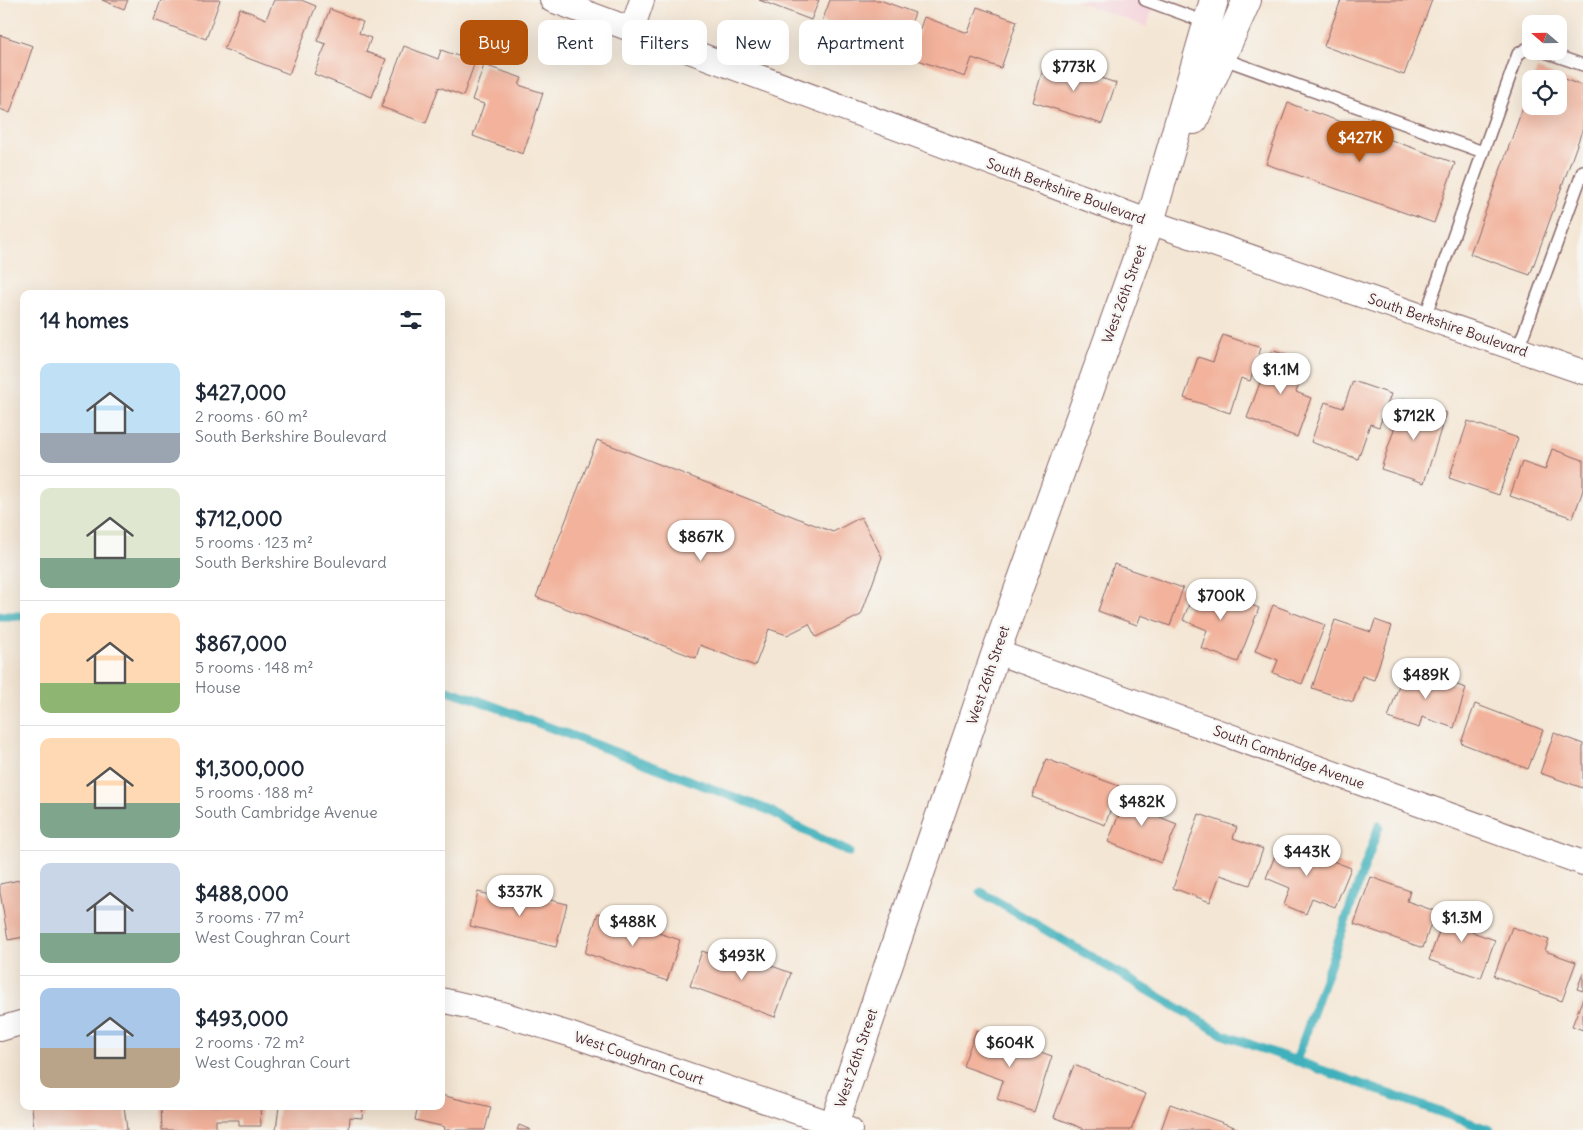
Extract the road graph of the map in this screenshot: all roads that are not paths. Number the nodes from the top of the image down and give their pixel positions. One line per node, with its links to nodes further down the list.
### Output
1 (552, 0): 7 (street, South Berkshire Boulevard)
2 (642, 0): 6 (street)
3 (1145, 0): 5 (lane)
4 (1247, 0): 10 (main road, West 26th Street)
5 (1211, 12): 15 (main road, West 26th Street)
6 (635, 20)
7 (622, 25)
8 (1522, 51): 13 (lane)
9 (707, 57): 15 (street, South Berkshire Boulevard)
10 (1221, 58): 13 (lane); 15 (main road, West 26th Street)
11 (1568, 60): 12 (lane)
12 (1583, 65)
13 (1483, 152): 16 (lane)
14 (1583, 171): 17 (lane)
15 (1150, 222): 16 (street, South Berkshire Boulevard); 19 (main road, West 26th Street)
16 (1425, 317): 17 (street, South Berkshire Boulevard)
17 (1518, 349): 18 (street, South Berkshire Boulevard)
18 (1583, 372)
19 (996, 652): 20 (street, South Cambridge Avenue); 24 (main road, West 26th Street)
20 (1583, 864)
21 (445, 1001): 24 (street, West Coughran Court)
22 (20, 1023): 23 (street)
23 (0, 1029)
24 (839, 1128)

